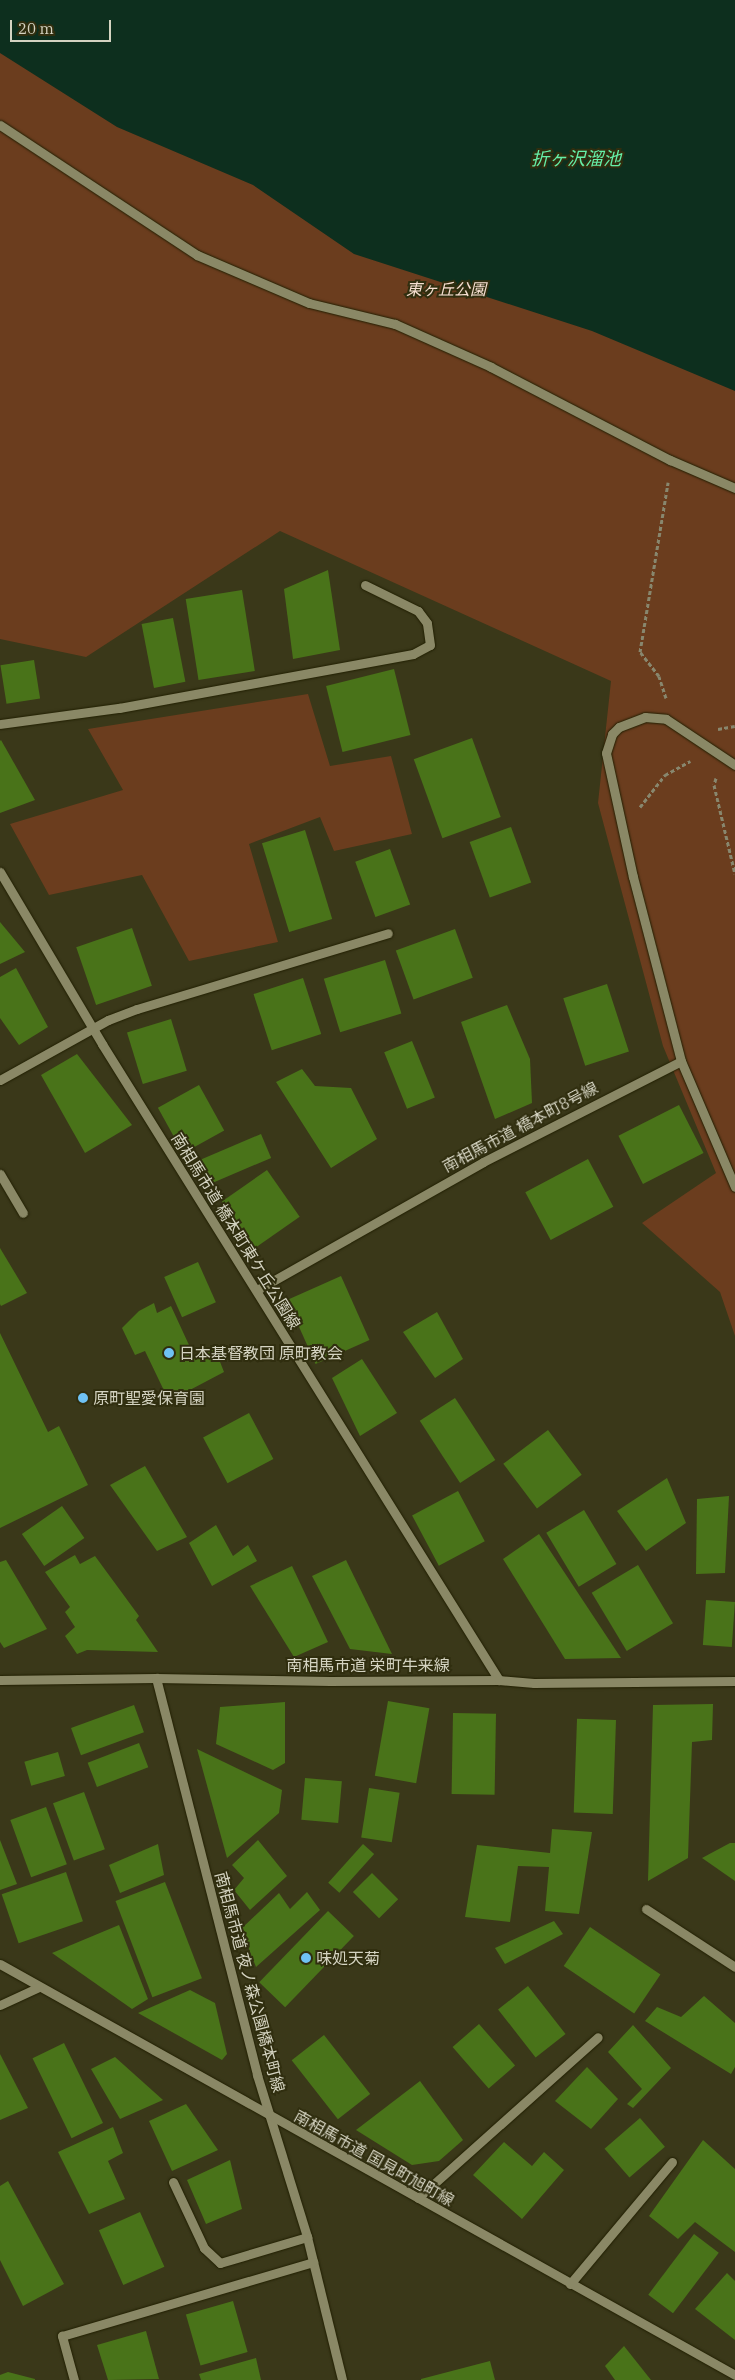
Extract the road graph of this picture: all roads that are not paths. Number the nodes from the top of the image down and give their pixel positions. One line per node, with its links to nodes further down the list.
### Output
1 (0, 125): 2 (street)
2 (735, 488)
3 (365, 585): 4 (street)
4 (0, 724)
5 (735, 764): 9 (street)
6 (0, 872): 8 (street, 南相馬市道 橋本町東ケ丘公園線)
7 (388, 933): 8 (street)
8 (93, 1028): 10 (street); 14 (street, 南相馬市道 橋本町東ケ丘公園線)
9 (681, 1061): 12 (street); 14 (street, 南相馬市道 橋本町8号線)
10 (0, 1080)
11 (0, 1174): 13 (street)
12 (735, 1187)
13 (23, 1213)
14 (256, 1290): 17 (street, 南相馬市道 橋本町東ケ丘公園線)
15 (156, 1678): 16 (street, 南相馬市道 栄町牛来線); 17 (street, 南相馬市道 栄町牛来線); 25 (street, 南相馬市道 夜ノ森公園橋本町線)
16 (0, 1680)
17 (499, 1680): 18 (street, 南相馬市道 栄町牛来線)
18 (735, 1682)
19 (646, 1909): 21 (street)
20 (0, 1964): 22 (street, 南相馬市道 国見町旭町線)
21 (735, 1967)
22 (39, 1987): 23 (street); 25 (street, 南相馬市道 国見町旭町線)
23 (0, 2004)
24 (598, 2037): 28 (street)
25 (271, 2118): 28 (street, 南相馬市道 国見町旭町線); 29 (street, 南相馬市道 夜ノ森公園橋本町線)
26 (672, 2162): 31 (street)
27 (173, 2182): 29 (street)
28 (418, 2198): 31 (street, 南相馬市道 国見町旭町線)
29 (306, 2237): 30 (street, 南相馬市道 夜ノ森公園橋本町線)
30 (313, 2262): 33 (street); 34 (street, 南相馬市道 夜ノ森公園橋本町線)
31 (570, 2284): 32 (street, 南相馬市道 国見町旭町線)
32 (735, 2375)
33 (74, 2380)
34 (342, 2380)

